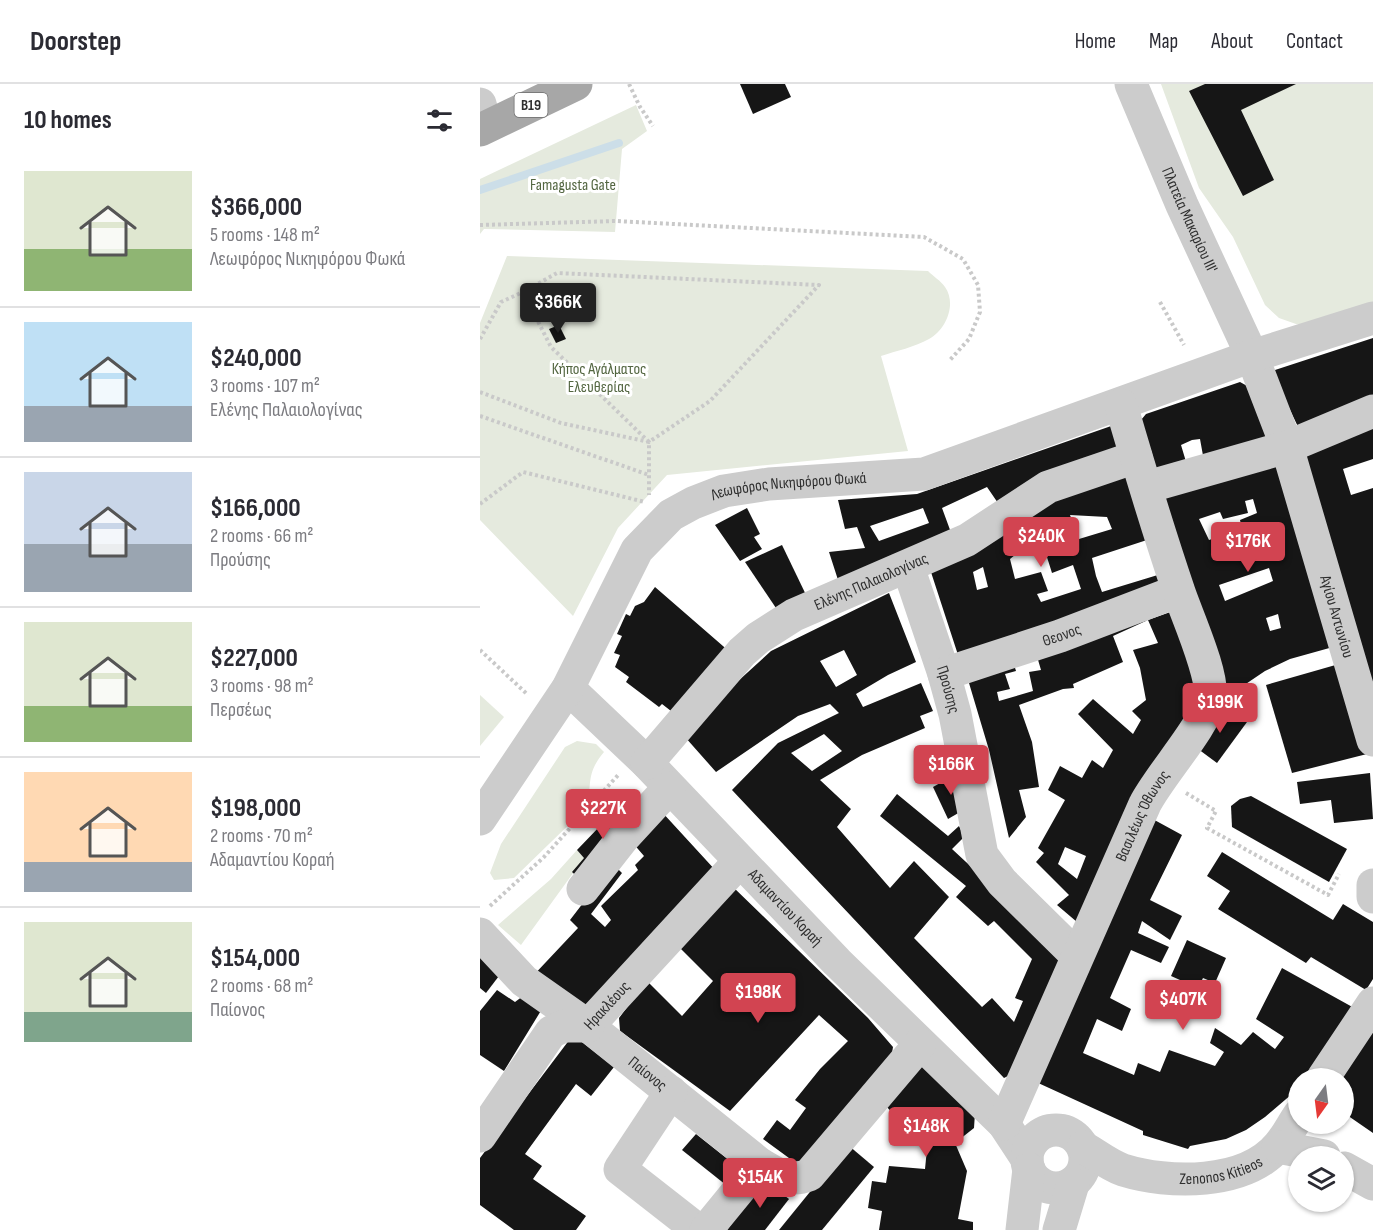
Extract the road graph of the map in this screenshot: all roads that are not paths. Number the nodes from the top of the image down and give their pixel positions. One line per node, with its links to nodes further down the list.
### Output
1 (576, 84): 3 (main road, B19)
2 (1131, 84): 5 (street, Πλατεία Μακαρίου ΙΙΙ')
3 (482, 120)
4 (1373, 318): 5 (street, Λεωφόρος Νικηφόρου Φωκά)
5 (1252, 357): 6 (street, Λεωφόρος Νικηφόρου Φωκά); 8 (street, Αγίου Αντωνίου)
6 (1121, 405): 9 (street, Βασιλέως Όθωνος); 13 (street, Λεωφόρος Νικηφόρου Φωκά)
7 (1373, 411): 8 (street, Ελένης Παλαιολογίνας)
8 (1287, 447): 9 (street, Ελένης Παλαιολογίνας); 14 (street, Αγίου Αντωνίου)
9 (1141, 472): 10 (street, Ελένης Παλαιολογίνας); 11 (street, Βασιλέως Όθωνος)
10 (908, 567): 12 (street, Προύσης); 15 (street, Ελένης Παλαιολογίνας)
11 (1179, 591): 12 (street, Θεονος); 23 (street, Βασιλέως Όθωνος)
12 (944, 674): 23 (street, Προύσης)
13 (568, 688): 15 (street, Αδαμαντίου Κοραή); 17 (street, Λεωφόρος Νικηφόρου Φωκά)
14 (1373, 740)
15 (635, 765): 16 (street, Αδαμαντίου Κοραή)
16 (669, 788): 18 (street, Αδαμαντίου Κοραή); 20 (street)
17 (480, 819)
18 (739, 862): 25 (street, Ηρακλέους); 26 (street, Αδαμαντίου Κοραή)
19 (1373, 885): 21 (street)
20 (583, 889)
21 (1373, 897)
22 (484, 921): 25 (street, Παίονος)
23 (1077, 956): 29 (street, Βασιλέως Όθωνος)
24 (1373, 1003): 27 (street)
25 (588, 1026): 28 (street, Παίονος); 32 (street, Ηρακλέους)
26 (920, 1044): 29 (street, Αδαμαντίου Κοραή); 35 (street, Παίονος)
27 (1330, 1068)
28 (670, 1092): 35 (street, Παίονος); 40 (street)
29 (1004, 1124): 30 (street); 36 (street, Αδαμαντίου Κοραή)
30 (1051, 1131): 36 (street); 37 (street)
31 (1288, 1132): 33 (street, Zenonos Kitieos)
32 (480, 1136)
33 (1278, 1147): 34 (street); 37 (street, Zenonos Kitieos)
34 (1288, 1149)
35 (760, 1164): 41 (street)
36 (1028, 1164): 37 (street); 42 (street)
37 (1078, 1169): 43 (street)
38 (1354, 1174): 39 (street)
39 (1373, 1184)
40 (698, 1230)
41 (706, 1230)
42 (1022, 1230)
43 (1059, 1230)

